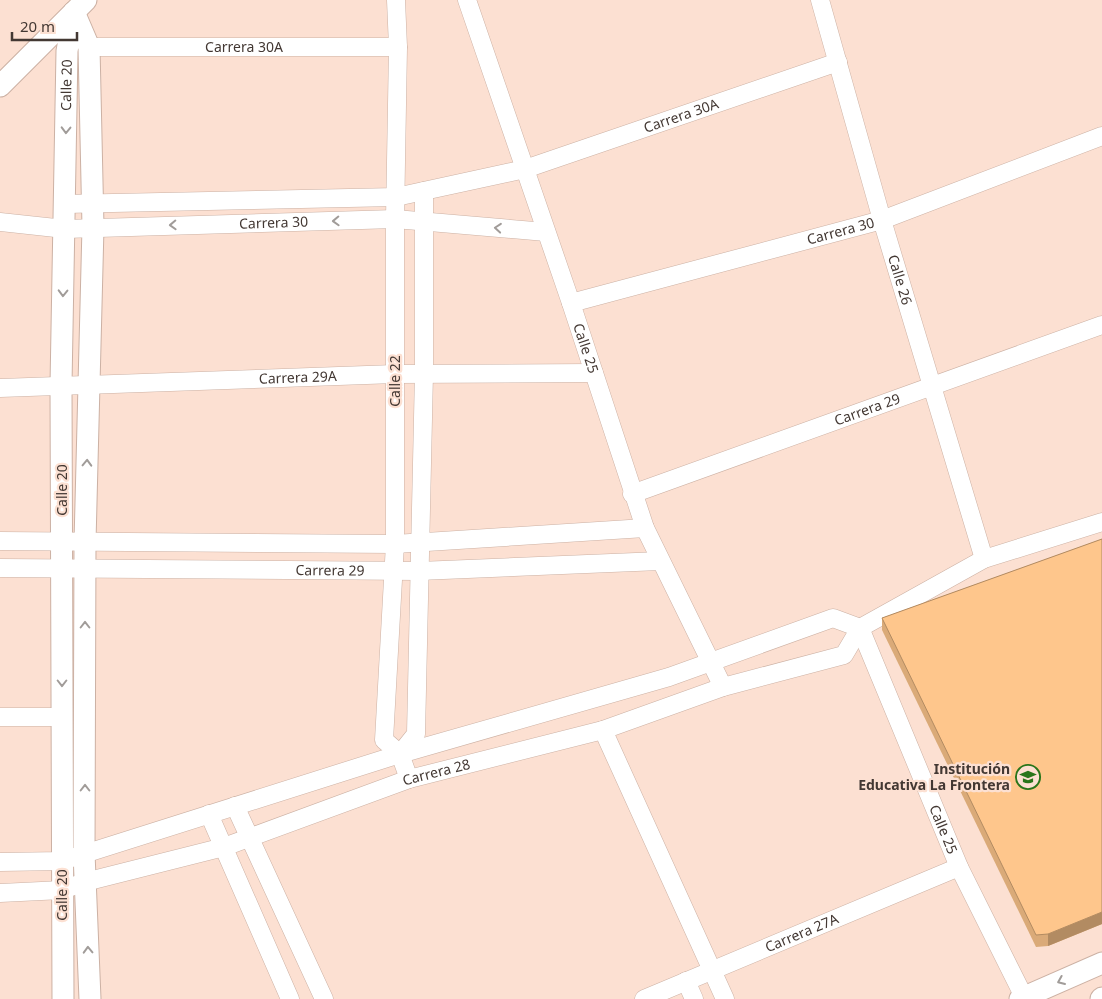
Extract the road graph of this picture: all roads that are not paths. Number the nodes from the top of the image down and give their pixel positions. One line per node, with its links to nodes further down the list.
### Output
1 (396, 0): 6 (street, Calle 22)
2 (467, 0): 10 (street, Calle 25)
3 (820, 0): 7 (street, Calle 26)
4 (78, 4): 5 (street, Calle 20); 8 (street); 14 (street, Calle 20, one-way to 14)
5 (89, 47): 6 (street, Carrera 30A); 13 (street, Calle 20)
6 (398, 47): 12 (street, Calle 22)
7 (838, 62): 10 (street, Carrera 30A); 16 (street, Calle 26)
8 (0, 86)
9 (1102, 136): 16 (street, Carrera 30)
10 (525, 169): 11 (street, Carrera 30); 21 (street, Calle 25)
11 (424, 191): 12 (street, Carrera 30); 18 (street, Calle 22)
12 (396, 197): 13 (street, Carrera 30); 15 (street, Calle 22)
13 (92, 203): 14 (street, Carrera 30); 19 (street, Calle 20)
14 (65, 204): 20 (street, Calle 20)
15 (395, 219): 18 (street, Carrera 30); 19 (street, Carrera 30, one-way to 19); 26 (street, Calle 22)
16 (882, 220): 22 (street, Carrera 30); 29 (street, Calle 26)
17 (0, 222): 20 (street, Carrera 30)
18 (423, 222): 21 (street, Carrera 30, one-way to 18); 24 (street, Calle 22)
19 (93, 228): 20 (street, Carrera 30); 27 (street, Calle 20)
20 (65, 229): 28 (street, Calle 20, one-way to 28)
21 (546, 232): 22 (street, Calle 25)
22 (571, 303): 25 (street, Calle 25)
23 (1102, 325): 29 (street, Carrera 29)
24 (424, 373): 25 (street, Carrera 29A); 26 (street, Carrera 29A); 37 (street, Calle 22)
25 (594, 373): 31 (street, Calle 25)
26 (395, 374): 27 (street, Carrera 29A); 38 (street, Calle 22)
27 (89, 384): 28 (street, Carrera 29A); 36 (street, Calle 20, one-way to 27)
28 (61, 385): 30 (street, Carrera 29A); 35 (street, Calle 20)
29 (932, 385): 31 (street, Carrera 29); 39 (street, Calle 26)
30 (0, 388)
31 (632, 494): 33 (street, Calle 25)
32 (1102, 522): 39 (street)
33 (645, 528): 37 (street, Carrera 29); 40 (street, Calle 25)
34 (0, 541): 35 (street, Carrera 29)
35 (62, 542): 36 (street, Carrera 29); 42 (street, Calle 20)
36 (85, 542): 38 (street, Carrera 29); 43 (street, Calle 20)
37 (420, 542): 38 (street, Carrera 29); 45 (street, Calle 22)
38 (395, 544): 44 (street, Calle 22)
39 (984, 559): 46 (street)
40 (660, 561): 45 (street, Carrera 29); 47 (street, Calle 25)
41 (0, 568): 42 (street, Carrera 29)
42 (62, 569): 43 (street, Carrera 29); 50 (street, Calle 20, one-way to 50)
43 (85, 569): 44 (street, Carrera 29); 58 (street, Calle 20, one-way to 43)
44 (393, 570): 45 (street, Carrera 29); 52 (street, Calle 22)
45 (419, 571): 52 (street, Calle 22)
46 (860, 628): 47 (street, Carrera 28); 48 (street, Carrera 28); 61 (street, Calle 25)
47 (710, 663): 48 (street, Calle 25); 52 (street, Carrera 28)
48 (723, 687): 51 (street, Carrera 28)
49 (0, 717): 50 (street)
50 (62, 717): 59 (street, Calle 20)
51 (602, 730): 53 (street, Carrera 28); 66 (street)
52 (400, 754): 53 (street, Calle 22); 54 (street, Carrera 28)
53 (409, 779): 56 (street, Carrera 28)
54 (236, 806): 55 (street, Carrera 28); 56 (street)
55 (209, 814): 57 (street); 58 (street, Carrera 28)
56 (249, 837): 57 (street, Carrera 28); 72 (street)
57 (224, 847): 62 (street, Carrera 28); 71 (street)
58 (84, 853): 59 (street, Carrera 28); 62 (street, Calle 20)
59 (62, 861): 60 (street, Carrera 28); 63 (street, Calle 20)
60 (0, 862)
61 (959, 867): 66 (street, Carrera 27A); 68 (street, Calle 25)
62 (85, 882): 63 (street, Carrera 28); 70 (street, Calle 20, one-way to 62)
63 (62, 890): 64 (street, Carrera 28); 69 (street, Calle 20)
64 (0, 893)
65 (1102, 963): 68 (street, one-way to 68)
66 (712, 970): 67 (street, Carrera 27A); 75 (street)
67 (686, 981): 73 (street, Carrera 27A); 74 (street)
68 (1023, 998)
69 (63, 999)
70 (90, 999)
71 (290, 999)
72 (324, 999)
73 (644, 999)
74 (694, 999)
75 (725, 999)

